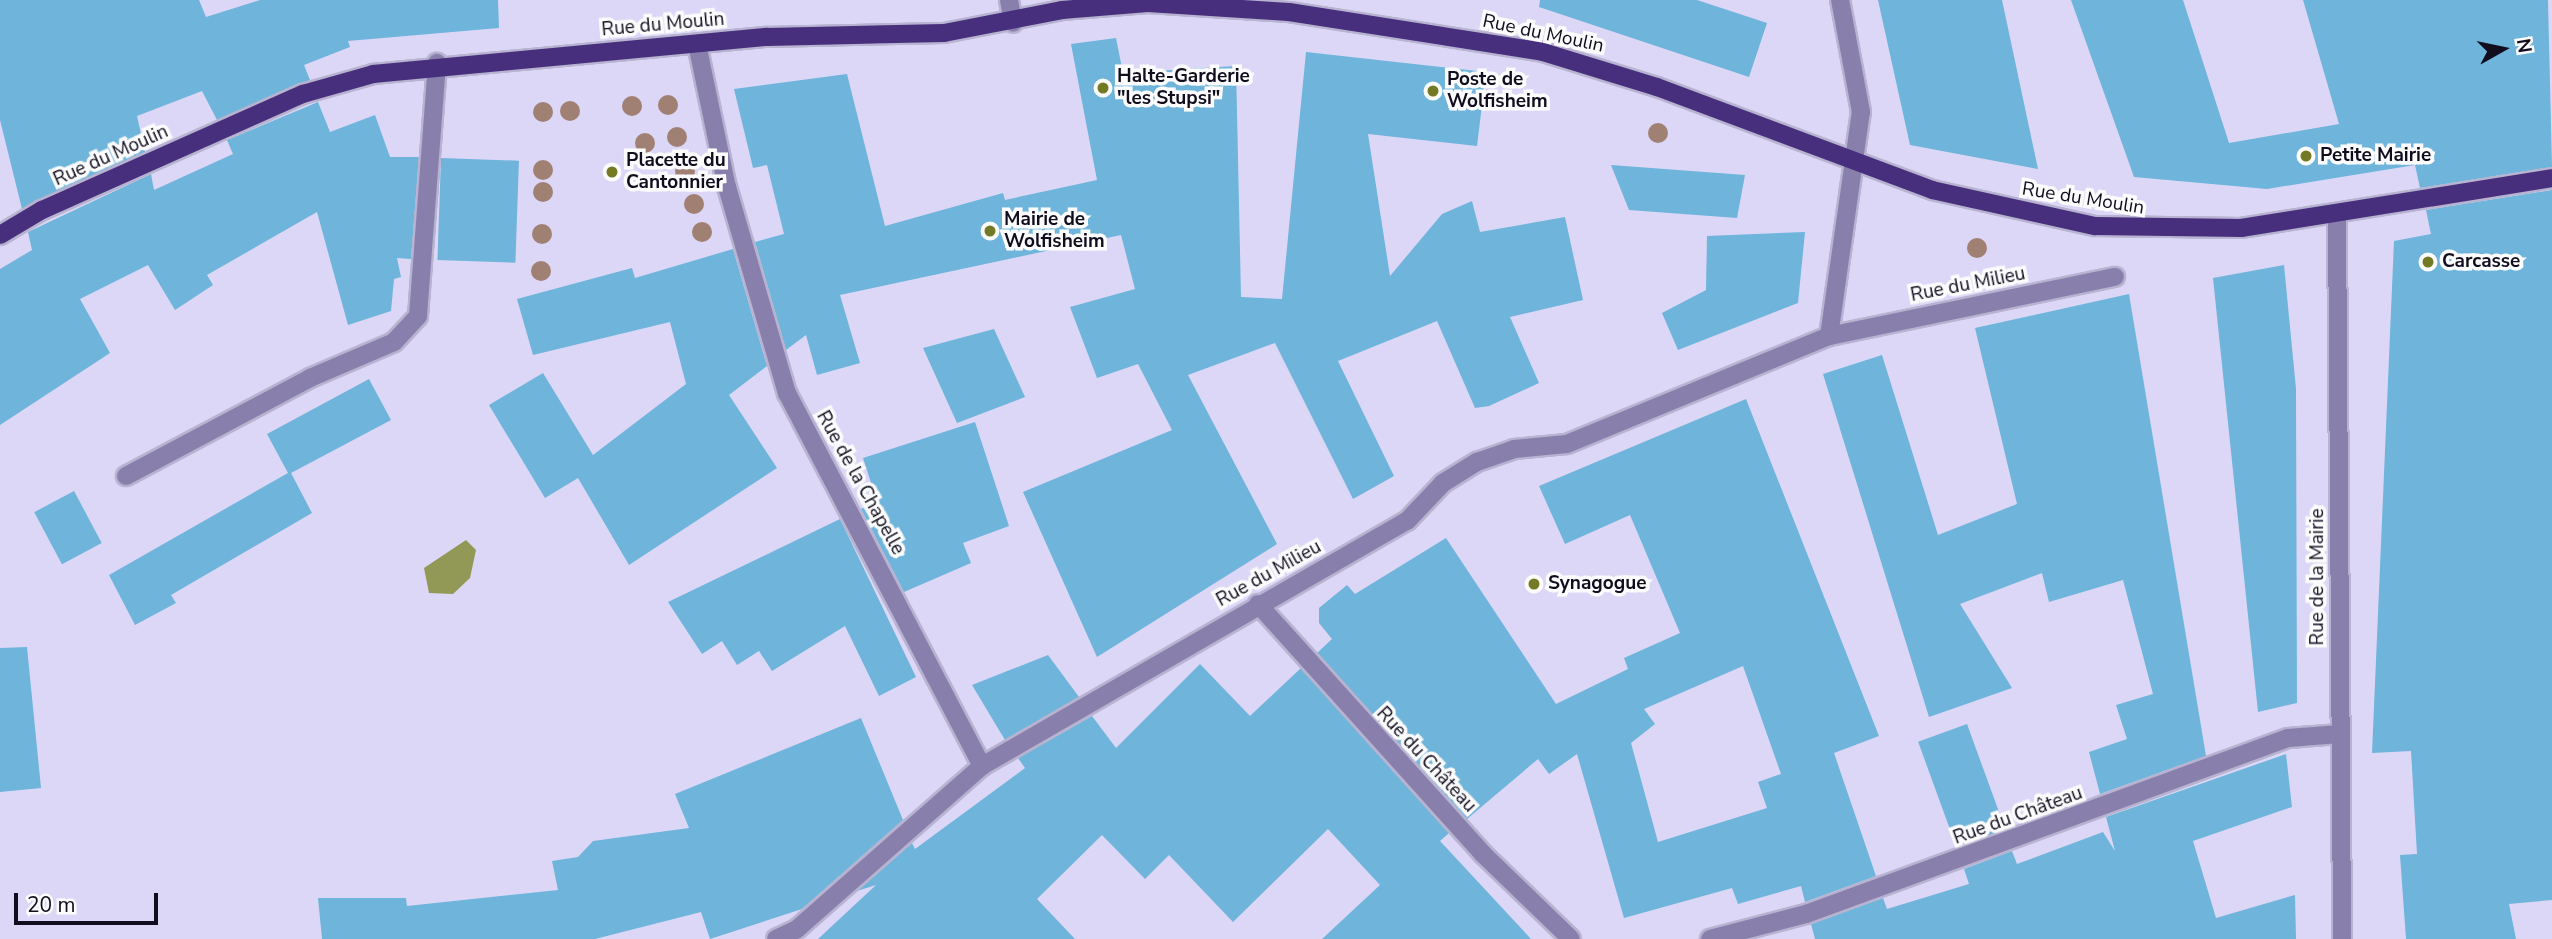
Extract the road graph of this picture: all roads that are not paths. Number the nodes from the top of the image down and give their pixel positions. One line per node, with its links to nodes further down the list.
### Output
1 (1009, 0): 3 (street)
2 (1840, 0): 6 (street)
3 (1013, 23): 4 (main road, Rue du Moulin); 6 (main road, Rue du Moulin)
4 (696, 44): 5 (main road, Rue du Moulin); 15 (street, Rue de la Chapelle)
5 (437, 63): 9 (main road, Rue du Moulin); 12 (street)
6 (1856, 162): 8 (main road, Rue du Moulin); 11 (street)
7 (2552, 178): 8 (main road, Rue du Moulin)
8 (2337, 215): 14 (street, Rue de la Mairie)
9 (0, 235)
10 (2115, 277): 11 (street, Rue du Milieu)
11 (1829, 336): 13 (street, Rue du Milieu)
12 (126, 476)
13 (1258, 604): 15 (street, Rue du Milieu); 17 (street, Rue du Château)
14 (2340, 734): 18 (street, Rue du Château); 19 (street, Rue de la Mairie)
15 (982, 766): 16 (street, Rue du Milieu)
16 (776, 939)
17 (1570, 939)
18 (1710, 939)
19 (2342, 939)

